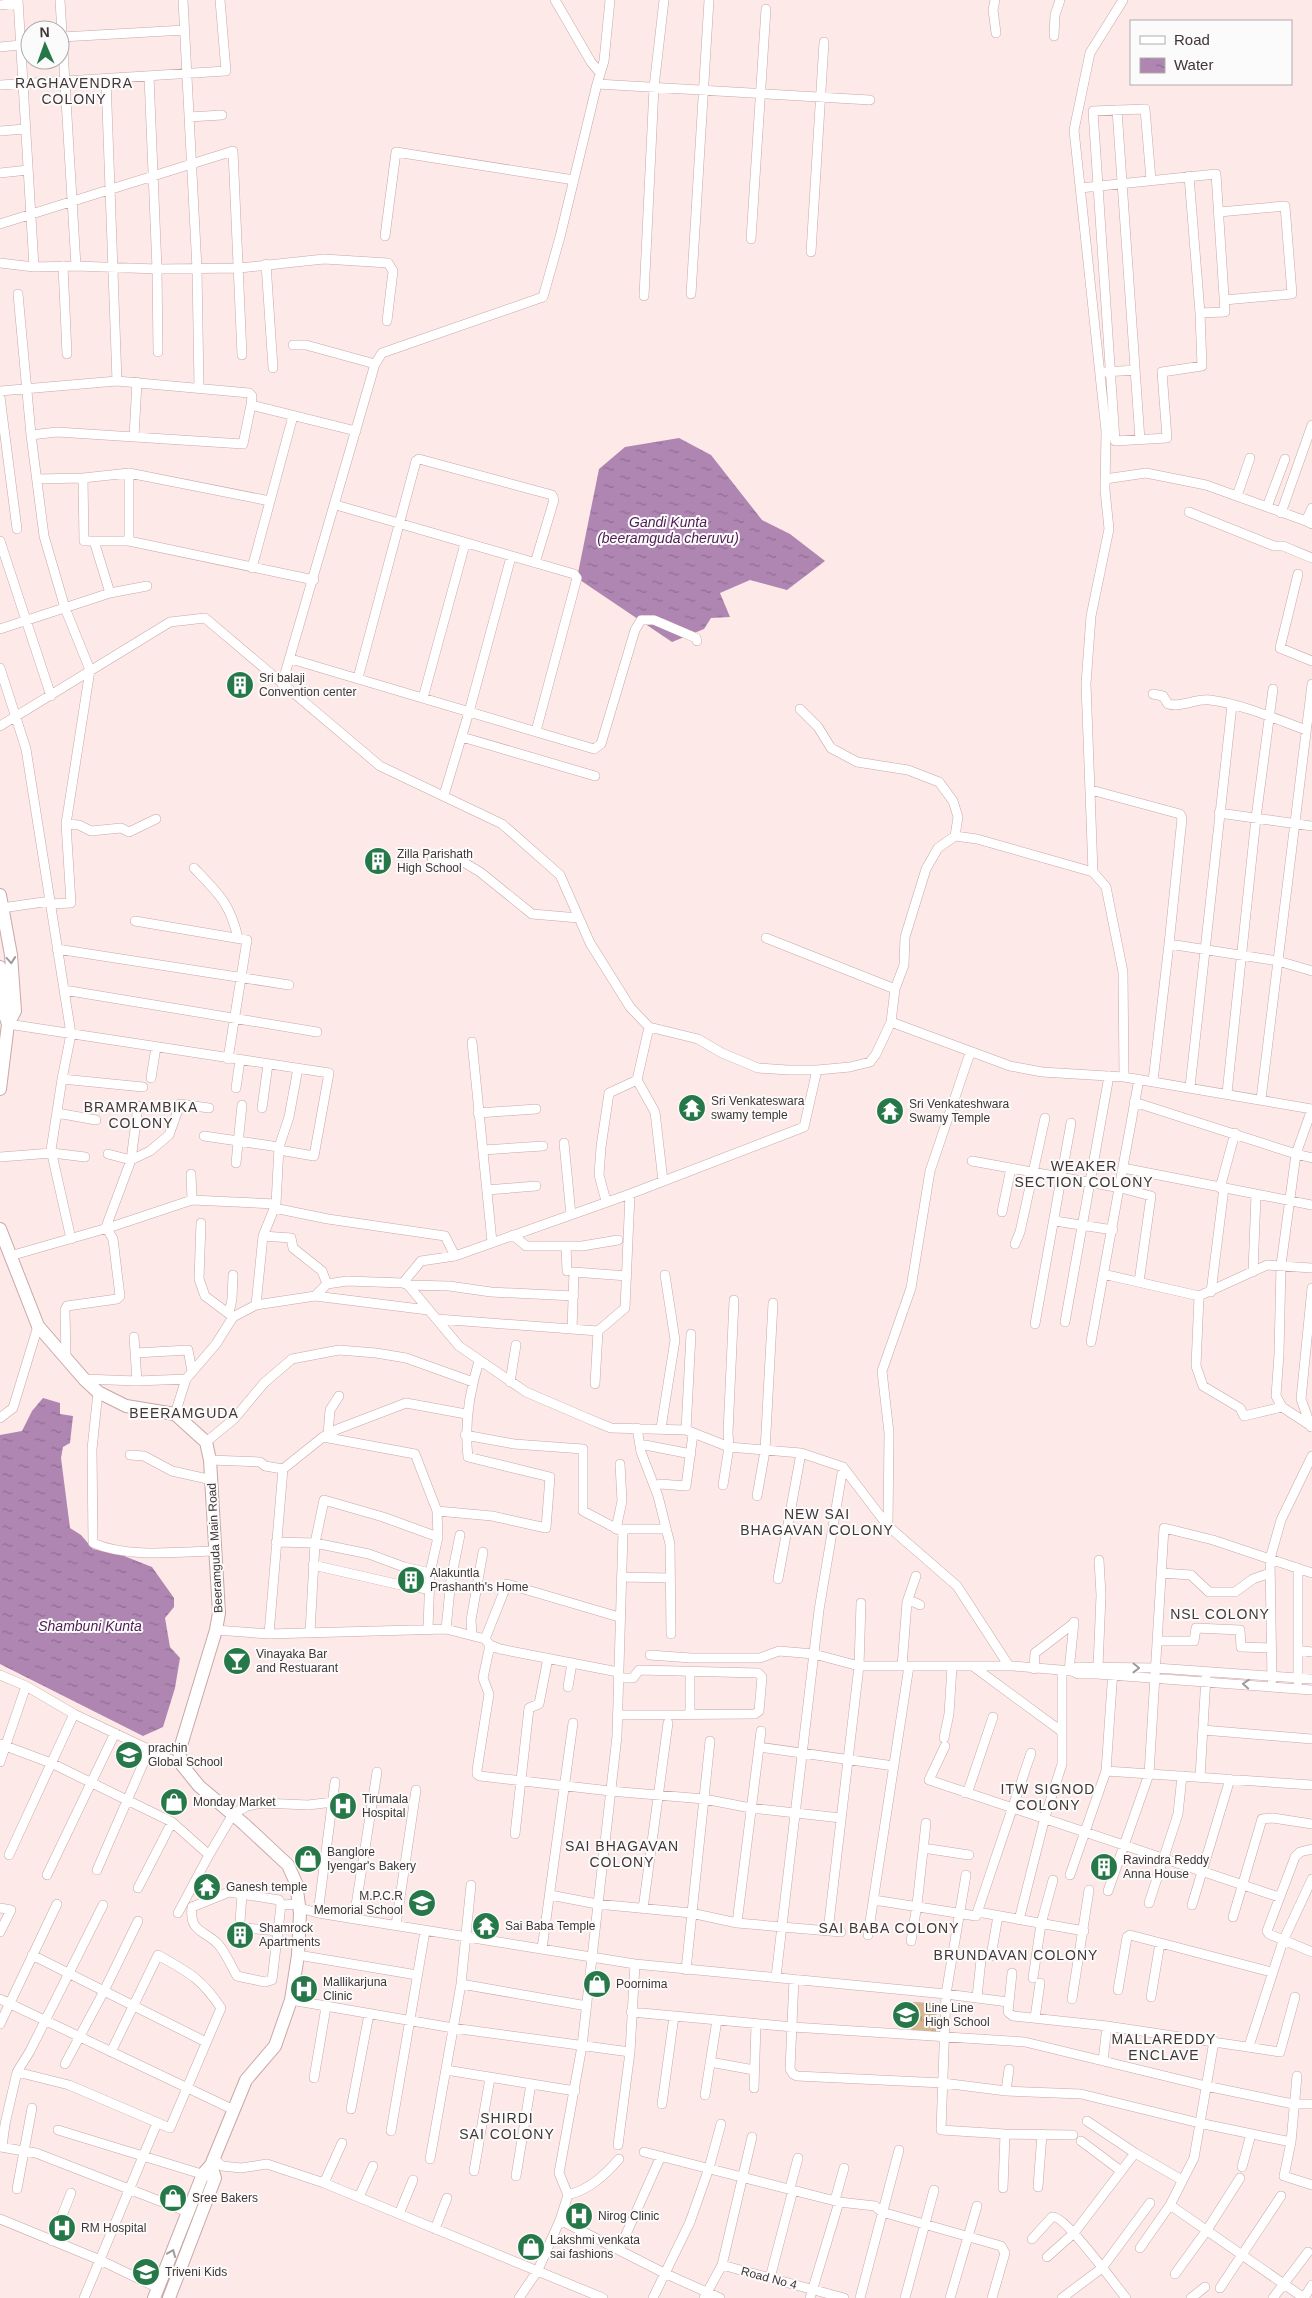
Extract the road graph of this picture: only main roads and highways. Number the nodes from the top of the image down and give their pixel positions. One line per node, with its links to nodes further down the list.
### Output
1 (0, 895): 3 (main road, one-way to 3)
2 (0, 975): 3 (main road)
3 (8, 1024): 4 (main road)
4 (0, 1089)
5 (0, 1229): 6 (main road, Beeramguda Main Road)
6 (211, 2169): 7 (main road, one-way to 6); 8 (main road)
7 (156, 2293)
8 (168, 2298)

